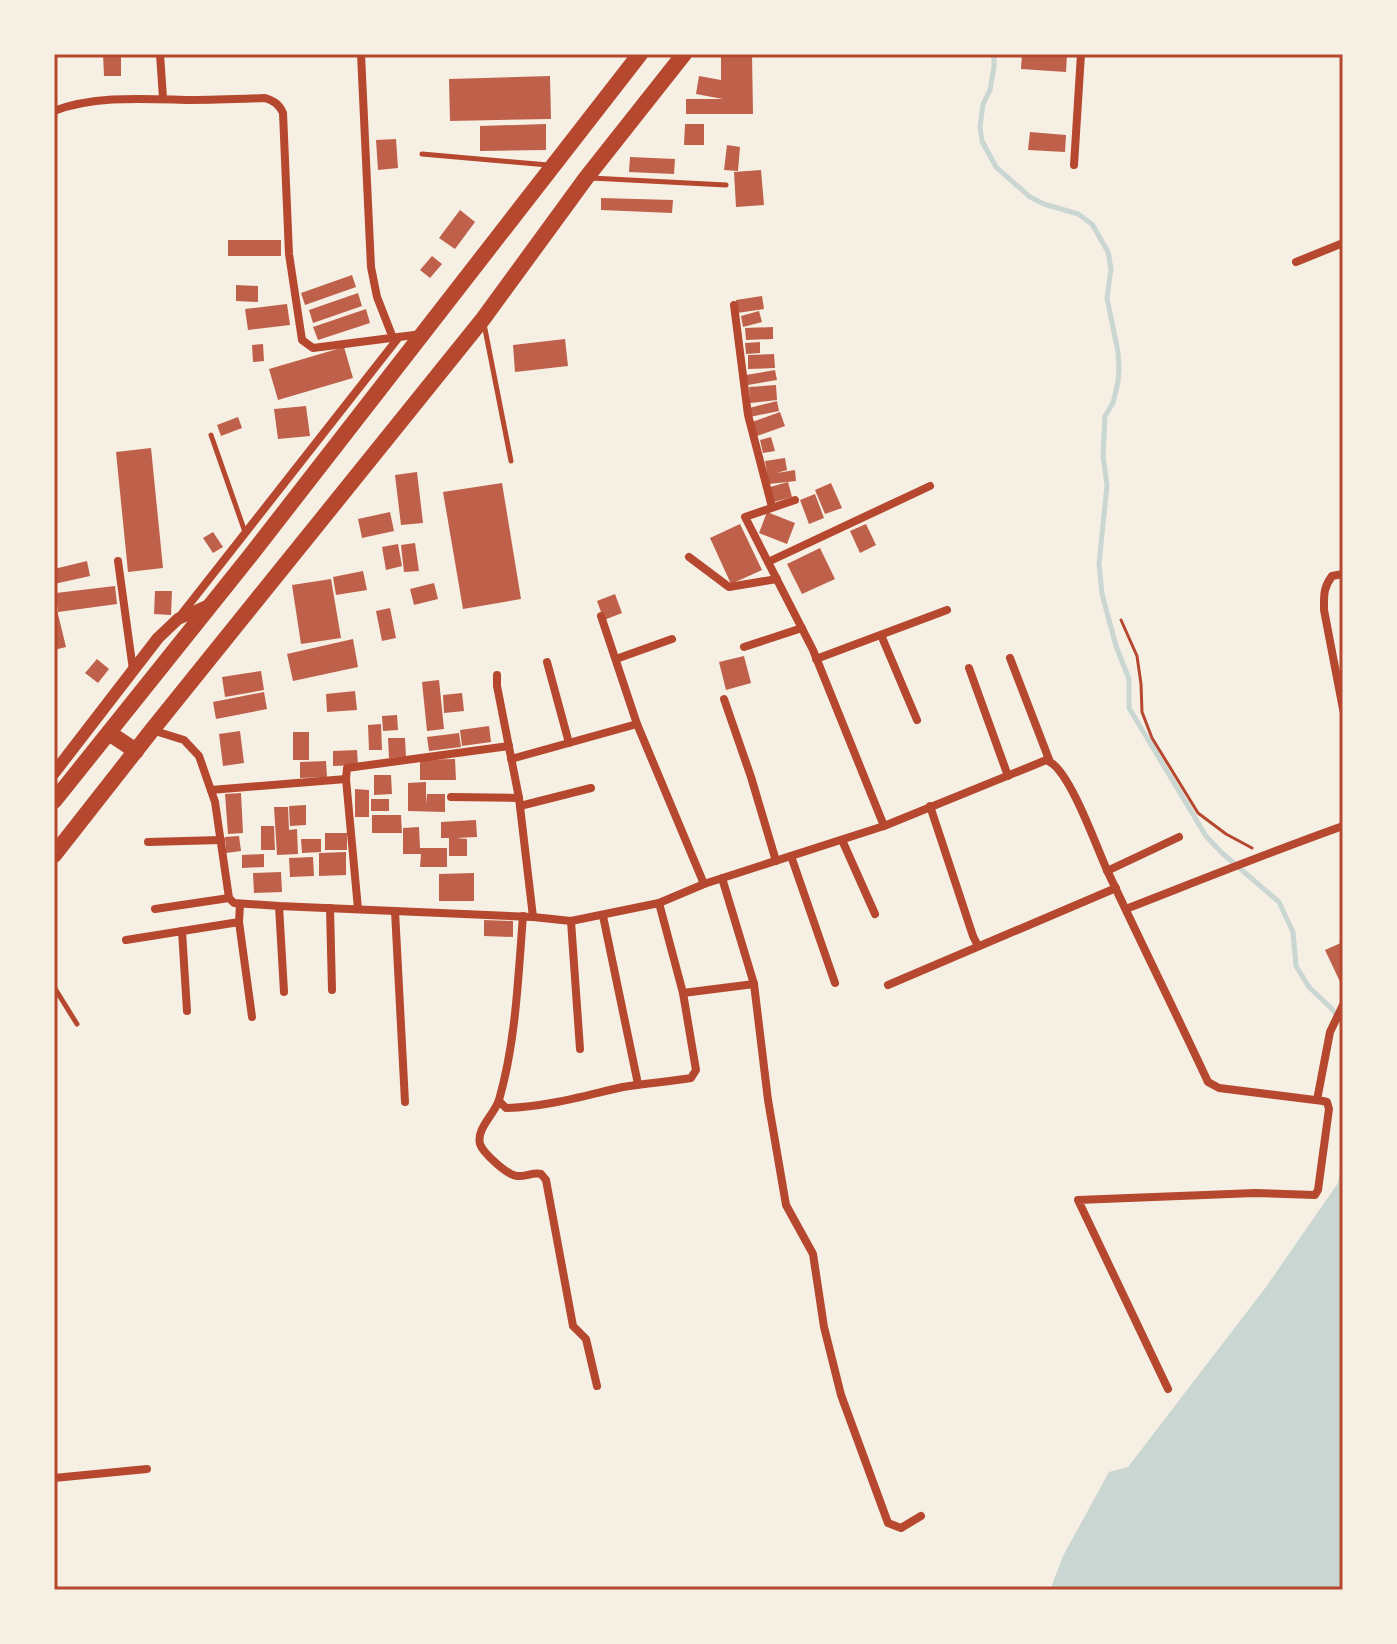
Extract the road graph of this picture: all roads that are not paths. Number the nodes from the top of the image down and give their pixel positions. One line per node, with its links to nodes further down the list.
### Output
1 (160, 54): 6 (street)
2 (361, 54): 18 (street)
3 (640, 54): 9 (highway)
4 (684, 54): 11 (highway)
5 (1081, 54): 10 (street)
6 (163, 98): 7 (street); 18 (street)
7 (54, 111)
8 (422, 154): 9 (lane)
9 (554, 165): 17 (highway)
10 (1074, 165)
11 (586, 178): 12 (lane); 16 (highway)
12 (726, 185)
13 (1343, 243): 14 (street)
14 (1296, 262)
15 (734, 305): 23 (street)
16 (483, 319): 20 (lane); 49 (highway)
17 (423, 334): 18 (street); 30 (highway)
18 (396, 337): 24 (street)
19 (211, 435): 24 (lane)
20 (511, 461)
21 (930, 486): 27 (street)
22 (795, 500): 23 (street)
23 (772, 507): 27 (street)
24 (246, 532): 33 (street)
25 (689, 557): 29 (street)
26 (118, 561): 43 (street)
27 (768, 562): 29 (street)
28 (1343, 574): 46 (street)
29 (777, 579): 34 (street)
30 (212, 604): 33 (street); 50 (highway)
31 (947, 610): 35 (street)
32 (601, 616): 39 (street)
33 (178, 619): 43 (street)
34 (802, 628): 37 (street); 40 (street)
35 (881, 635): 40 (street); 47 (street)
36 (672, 639): 39 (street)
37 (744, 647)
38 (1010, 658): 56 (street)
39 (616, 659): 48 (street)
40 (816, 659): 66 (street)
41 (547, 662): 51 (street)
42 (969, 668): 58 (street)
43 (134, 671): 55 (street)
44 (497, 675): 52 (street)
45 (724, 699): 74 (street)
46 (1343, 709)
47 (917, 720)
48 (637, 724): 51 (street); 77 (street)
49 (152, 730): 53 (highway); 61 (street)
50 (109, 733): 53 (highway); 55 (highway)
51 (569, 743): 54 (street)
52 (509, 746): 54 (street); 59 (street)
53 (136, 751): 72 (highway)
54 (511, 759): 64 (street)
55 (66, 762): 57 (street); 63 (highway)
56 (1050, 762): 58 (street); 75 (street)
57 (54, 773)
58 (1008, 776): 65 (street)
59 (346, 779): 61 (street); 85 (street)
60 (591, 788): 64 (street)
61 (211, 790): 69 (street)
62 (451, 797): 64 (street)
63 (54, 801)
64 (519, 802): 90 (street)
65 (930, 806): 66 (street); 95 (street)
66 (884, 826): 70 (street)
67 (1343, 826): 86 (street)
68 (1179, 837): 75 (street)
69 (221, 840): 71 (street); 79 (street)
70 (842, 840): 73 (street); 88 (street)
71 (148, 842)
72 (54, 855)
73 (791, 856): 74 (street); 96 (street)
74 (776, 861): 76 (street)
75 (1107, 871): 78 (street)
76 (722, 878): 77 (street); 97 (street)
77 (704, 884): 80 (street)
78 (1116, 888): 86 (street); 95 (street)
79 (229, 898): 81 (street); 84 (street)
80 (659, 903): 89 (street); 102 (street)
81 (240, 904): 82 (street); 92 (street)
82 (279, 906): 83 (street); 101 (street)
83 (330, 908): 85 (street); 100 (street)
84 (155, 909)
85 (358, 909): 87 (street)
86 (1126, 909): 109 (street)
87 (395, 911): 90 (street); 111 (street)
88 (875, 914)
89 (603, 916): 91 (street); 108 (street)
90 (528, 917): 91 (street); 110 (street)
91 (571, 921): 107 (street)
92 (239, 922): 93 (street); 105 (street)
93 (182, 931): 94 (street); 104 (street)
94 (126, 940)
95 (978, 946): 98 (street)
96 (835, 983)
97 (754, 984): 102 (street); 116 (street)
98 (888, 985)
99 (54, 987): 106 (lane)
100 (332, 990)
101 (284, 992)
102 (683, 993): 108 (street)
103 (1343, 1005): 109 (street)
104 (187, 1011)
105 (252, 1017)
106 (77, 1024)
107 (580, 1049)
108 (638, 1084): 110 (street)
109 (1317, 1100): 113 (street)
110 (499, 1101): 112 (street)
111 (405, 1102)
112 (597, 1386)
113 (1168, 1389)
114 (147, 1469): 115 (street)
115 (54, 1478)
116 (921, 1516)

